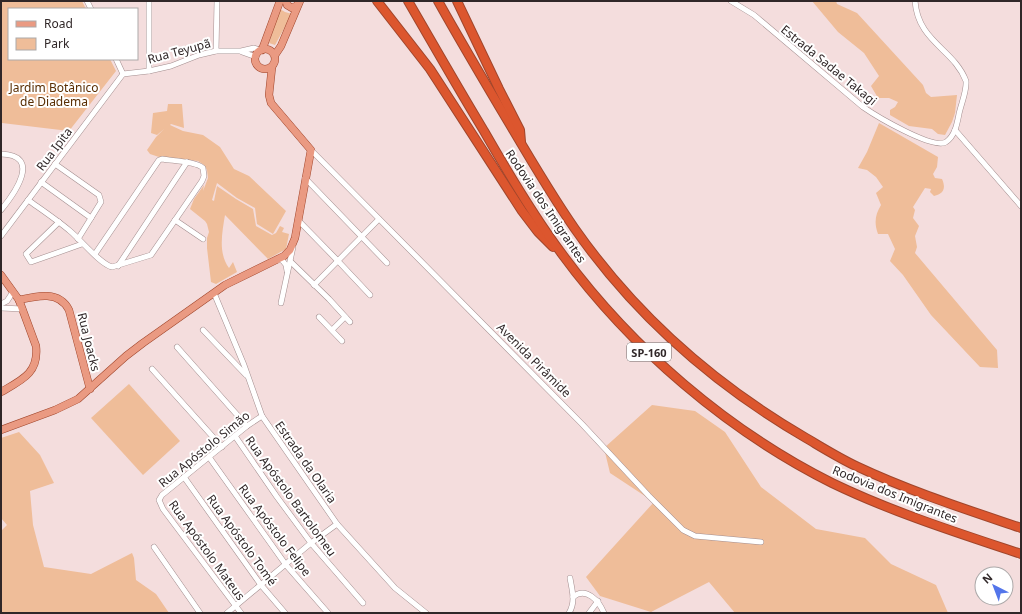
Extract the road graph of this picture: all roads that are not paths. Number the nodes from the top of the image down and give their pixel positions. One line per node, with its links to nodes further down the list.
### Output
1 (149, 1): 20 (street)
2 (217, 1): 13 (street)
3 (280, 1): 12 (main road)
4 (286, 1): 5 (main road)
5 (300, 1): 15 (main road)
6 (377, 1): 46 (highway)
7 (408, 1): 46 (highway, Rodovia dos Imigrantes / SP-160)
8 (438, 1): 24 (highway, Rodovia dos Imigrantes / SP-160)
9 (457, 1): 24 (highway)
10 (731, 1): 23 (street, Estrada Sadae Takagi)
11 (915, 1): 23 (street)
12 (261, 50): 14 (street, Rua Teyupã); 15 (main road); 16 (main road)
13 (216, 51): 14 (street, Rua Teyupã); 20 (street, Rua Teyupã)
14 (241, 51): 16 (street, Rua Teyupã)
15 (275, 55): 18 (main road)
16 (256, 57): 19 (main road)
17 (116, 60): 21 (street)
18 (272, 66): 19 (main road); 22 (main road)
19 (264, 69): 22 (main road)
20 (149, 71): 21 (street, Rua Teyupã)
21 (123, 74): 28 (street, Rua Ipita)
22 (270, 80): 25 (main road)
23 (955, 130): 32 (street)
24 (522, 145): 83 (highway, Rodovia dos Imigrantes / SP-160)
25 (311, 150): 29 (main road); 35 (street, Avenida Pirâmide)
26 (1, 154): 33 (street)
27 (187, 162): 36 (street); 45 (street); 51 (street)
28 (55, 164): 30 (street, Rua Ipita); 34 (street)
29 (306, 178): 37 (main road); 40 (street)
30 (41, 182): 31 (street, Rua Ipita); 34 (street)
31 (28, 200): 38 (street); 39 (street, Rua Ipita)
32 (1021, 206)
33 (1, 210)
34 (92, 218): 41 (street)
35 (379, 219): 40 (street); 84 (street, Avenida Pirâmide)
36 (175, 220): 42 (street); 51 (street)
37 (298, 220): 43 (main road); 48 (street)
38 (59, 222): 41 (street); 44 (street)
39 (1, 236)
40 (362, 237): 48 (street); 50 (street)
41 (78, 239): 44 (street)
42 (203, 239)
43 (294, 243): 47 (main road); 49 (street)
44 (82, 244): 45 (street)
45 (95, 254): 51 (street)
46 (562, 254): 87 (highway, Rodovia dos Imigrantes / SP-160)
47 (278, 260): 52 (street); 56 (main road)
48 (338, 261): 54 (street); 57 (street)
49 (291, 262): 52 (street); 54 (street)
50 (387, 263)
51 (118, 266)
52 (288, 272): 59 (street)
53 (1, 275): 55 (main road)
54 (314, 285): 63 (street)
55 (13, 292): 58 (main road); 60 (street)
56 (214, 293): 71 (street, Estrada da Olaria); 72 (main road)
57 (370, 295)
58 (19, 300): 62 (main road); 72 (main road, Rua Joacks)
59 (281, 303)
60 (1, 304)
61 (1, 308): 62 (street)
62 (23, 309): 73 (main road)
63 (346, 316): 65 (street); 67 (street)
64 (319, 317): 67 (street)
65 (350, 322)
66 (203, 330): 71 (street)
67 (332, 330): 68 (street)
68 (342, 341)
69 (177, 347): 75 (street)
70 (152, 369): 78 (street)
71 (248, 377): 74 (street, Estrada da Olaria)
72 (90, 389): 76 (main road)
73 (1, 392)
74 (262, 416): 75 (street, Rua Apóstolo Simão); 82 (street, Estrada da Olaria)
75 (247, 426): 77 (street, Rua Apóstolo Simão)
76 (1, 430)
77 (235, 436): 78 (street, Rua Apóstolo Simão); 85 (street, Rua Apóstolo Bartolomeu)
78 (222, 447): 79 (street, Rua Apóstolo Simão)
79 (209, 457): 80 (street, Rua Apóstolo Simão); 88 (street, Rua Apóstolo Felipe)
80 (184, 477): 81 (street, Rua Apóstolo Simão); 90 (street, Rua Apóstolo Tomé)
81 (159, 498): 94 (street, Rua Apóstolo Mateus)
82 (337, 524): 85 (street); 100 (street, Estrada da Olaria)
83 (1021, 528)
84 (761, 542)
85 (312, 543): 88 (street); 93 (street, Rua Apóstolo Bartolomeu)
86 (154, 547): 95 (street)
87 (1021, 554)
88 (286, 565): 90 (street); 99 (street, Rua Apóstolo Felipe)
89 (570, 578): 91 (street)
90 (261, 585): 94 (street); 98 (street, Rua Apóstolo Tomé)
91 (573, 597): 92 (street); 101 (street)
92 (598, 601): 102 (street); 103 (street)
93 (363, 603)
94 (236, 606): 96 (street); 97 (street, Rua Apóstolo Mateus)
95 (200, 613)
96 (227, 613)
97 (241, 613)
98 (285, 613)
99 (328, 613)
100 (426, 613)
101 (569, 613)
102 (589, 613)
103 (604, 613)

